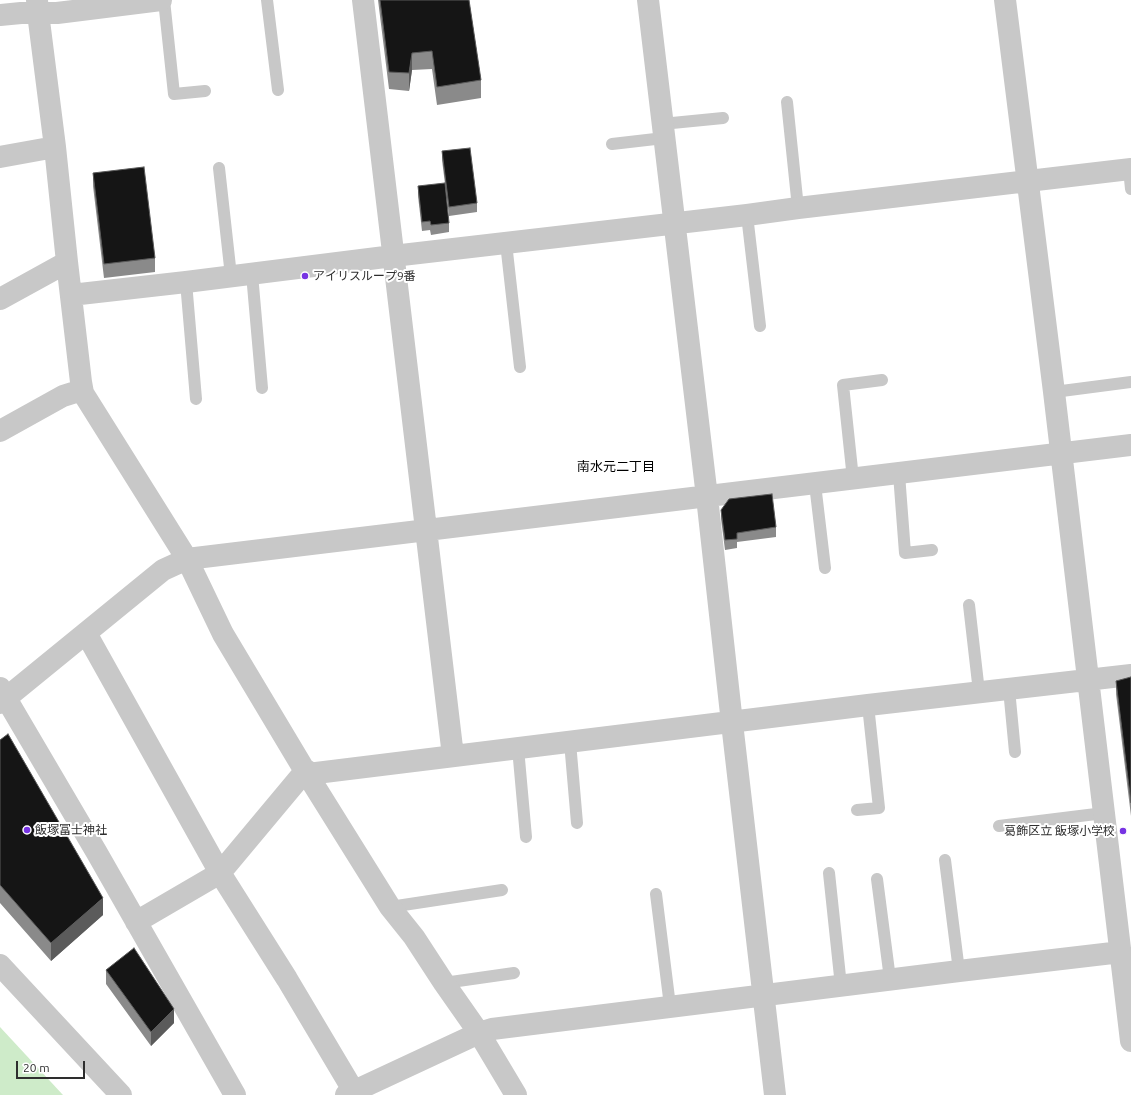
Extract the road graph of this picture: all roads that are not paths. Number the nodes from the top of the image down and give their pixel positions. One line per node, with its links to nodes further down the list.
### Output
1 (163, 0): 6 (street); 9 (lane)
2 (267, 0): 8 (lane)
3 (363, 0): 23 (street)
4 (648, 0): 12 (street)
5 (1005, 0): 18 (street)
6 (37, 7): 7 (street); 14 (street)
7 (0, 15)
8 (278, 90)
9 (205, 91)
10 (787, 102): 19 (lane)
11 (723, 118): 12 (lane)
12 (663, 131): 13 (lane); 21 (street)
13 (612, 144)
14 (55, 147): 15 (street); 24 (street)
15 (0, 157)
16 (219, 168): 25 (lane)
17 (1130, 176): 18 (street)
18 (1028, 181): 19 (street); 35 (street)
19 (798, 208): 20 (street)
20 (747, 215): 21 (street); 29 (lane)
21 (674, 223): 22 (street); 43 (street)
22 (506, 243): 23 (street); 30 (lane)
23 (393, 256): 25 (street); 44 (street)
24 (67, 262): 27 (street); 28 (street)
25 (242, 275): 26 (street); 33 (lane)
26 (186, 282): 27 (street); 36 (lane)
27 (71, 295): 34 (street)
28 (0, 299)
29 (760, 326)
30 (520, 367)
31 (882, 380): 41 (lane)
32 (1131, 382): 35 (lane)
33 (262, 388)
34 (82, 390): 37 (street); 46 (street)
35 (1054, 392): 39 (street)
36 (196, 400)
37 (0, 431)
38 (1131, 445): 39 (street)
39 (1060, 454): 40 (street); 51 (street)
40 (899, 474): 41 (street); 45 (lane)
41 (852, 478): 42 (street)
42 (815, 484): 43 (street); 47 (lane)
43 (707, 497): 44 (street); 56 (street)
44 (426, 531): 46 (street); 60 (street)
45 (932, 550)
46 (187, 560): 49 (street); 61 (street)
47 (824, 568)
48 (969, 605): 53 (lane)
49 (86, 633): 54 (street); 68 (street)
50 (1131, 675): 51 (street)
51 (1088, 680): 52 (street); 63 (street)
52 (1009, 689): 53 (street); 59 (lane)
53 (980, 692): 55 (street)
54 (2, 697): 74 (street)
55 (868, 705): 56 (street); 62 (lane)
56 (732, 722): 57 (street); 82 (street)
57 (570, 742): 58 (street); 64 (lane)
58 (518, 748): 60 (street); 66 (lane)
59 (1015, 752)
60 (453, 756): 61 (street)
61 (307, 772): 68 (street); 73 (street)
62 (857, 810)
63 (1104, 813): 65 (lane); 75 (street)
64 (577, 823)
65 (999, 826)
66 (526, 838)
67 (945, 860): 77 (lane)
68 (220, 873): 74 (street); 86 (street)
69 (829, 873): 81 (lane)
70 (877, 879): 79 (lane)
71 (502, 890): 73 (lane)
72 (656, 894): 83 (lane)
73 (390, 907): 80 (street)
74 (136, 922): 88 (street)
75 (1121, 952): 77 (street); 85 (street)
76 (0, 965): 87 (street)
77 (959, 971): 79 (street)
78 (514, 973): 80 (lane)
79 (890, 980): 81 (street)
80 (444, 983): 84 (street)
81 (841, 986): 82 (street)
82 (764, 996): 83 (street); 90 (street)
83 (670, 1006): 84 (street)
84 (479, 1033): 86 (street); 89 (street)
85 (1131, 1041)
86 (352, 1094)
87 (121, 1095)
88 (235, 1095)
89 (516, 1095)
90 (775, 1095)

